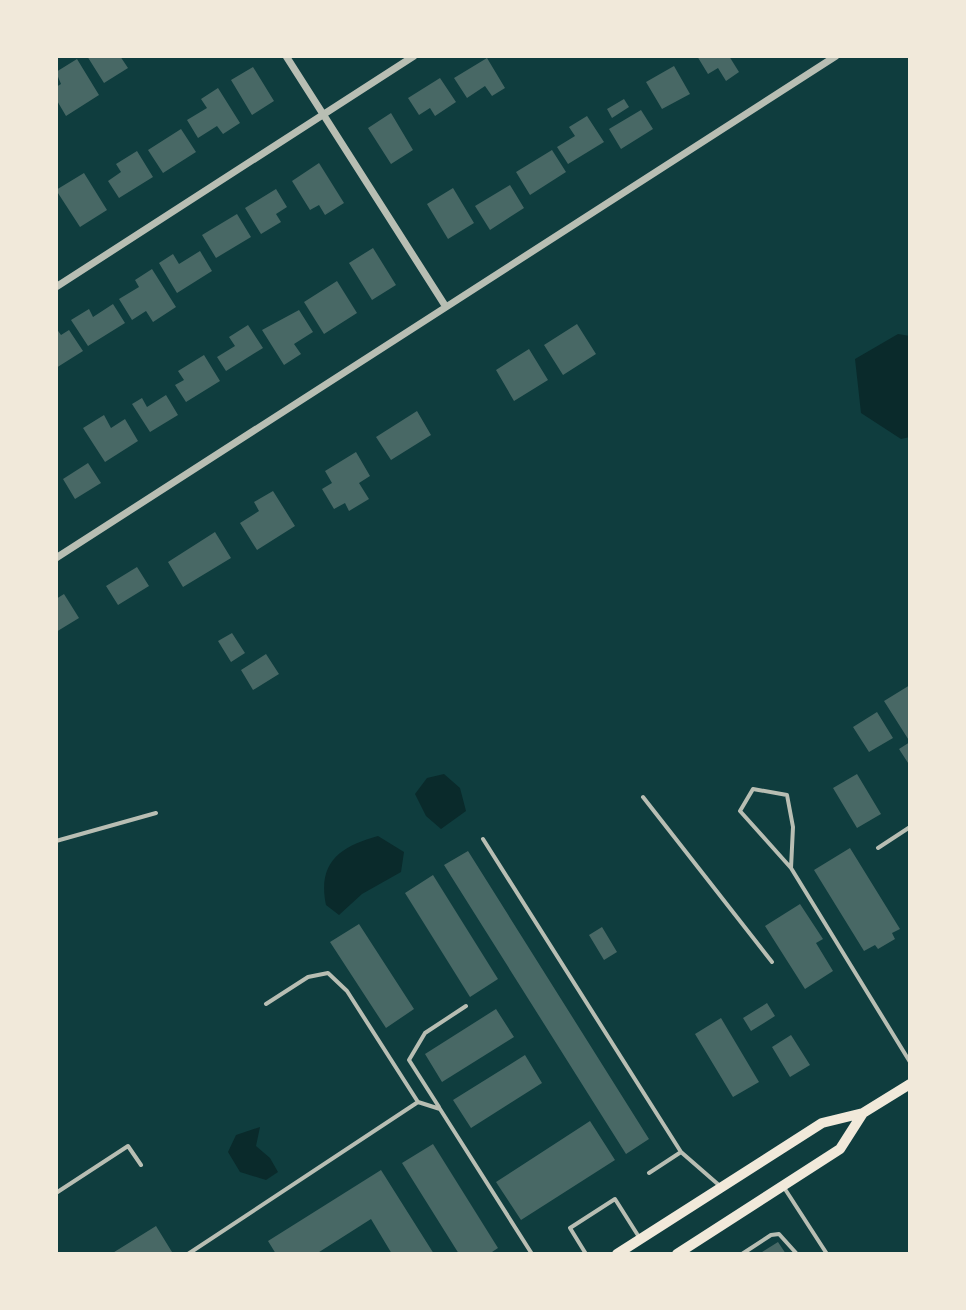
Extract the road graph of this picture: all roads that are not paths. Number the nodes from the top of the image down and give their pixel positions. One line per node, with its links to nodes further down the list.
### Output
1 (286, 56): 5 (street)
2 (414, 56): 5 (street)
3 (836, 56): 4 (street)
4 (824, 59): 7 (street)
5 (323, 115): 6 (street); 7 (street)
6 (56, 287)
7 (446, 307): 8 (street)
8 (56, 558)
9 (643, 797): 16 (lane)
10 (156, 813): 13 (lane)
11 (910, 827): 14 (lane)
12 (483, 839): 24 (lane)
13 (56, 841)
14 (878, 848)
15 (791, 868): 15 (lane); 19 (lane)
16 (772, 962)
17 (266, 1004): 21 (lane)
18 (466, 1006): 22 (lane)
19 (910, 1062)
20 (910, 1084): 23 (main road)
21 (418, 1102): 22 (lane); 31 (lane)
22 (440, 1109): 32 (lane)
23 (863, 1113): 27 (main road); 28 (main road)
24 (681, 1152): 26 (lane); 28 (lane)
25 (141, 1165): 29 (lane)
26 (649, 1173)
27 (783, 1186): 35 (main road); 38 (lane)
28 (722, 1187): 30 (main road)
29 (56, 1193)
30 (640, 1239): 33 (lane); 34 (main road)
31 (188, 1254)
32 (532, 1254)
33 (586, 1254)
34 (617, 1254)
35 (677, 1254)
36 (742, 1254): 37 (lane)
37 (797, 1254)
38 (827, 1254)

